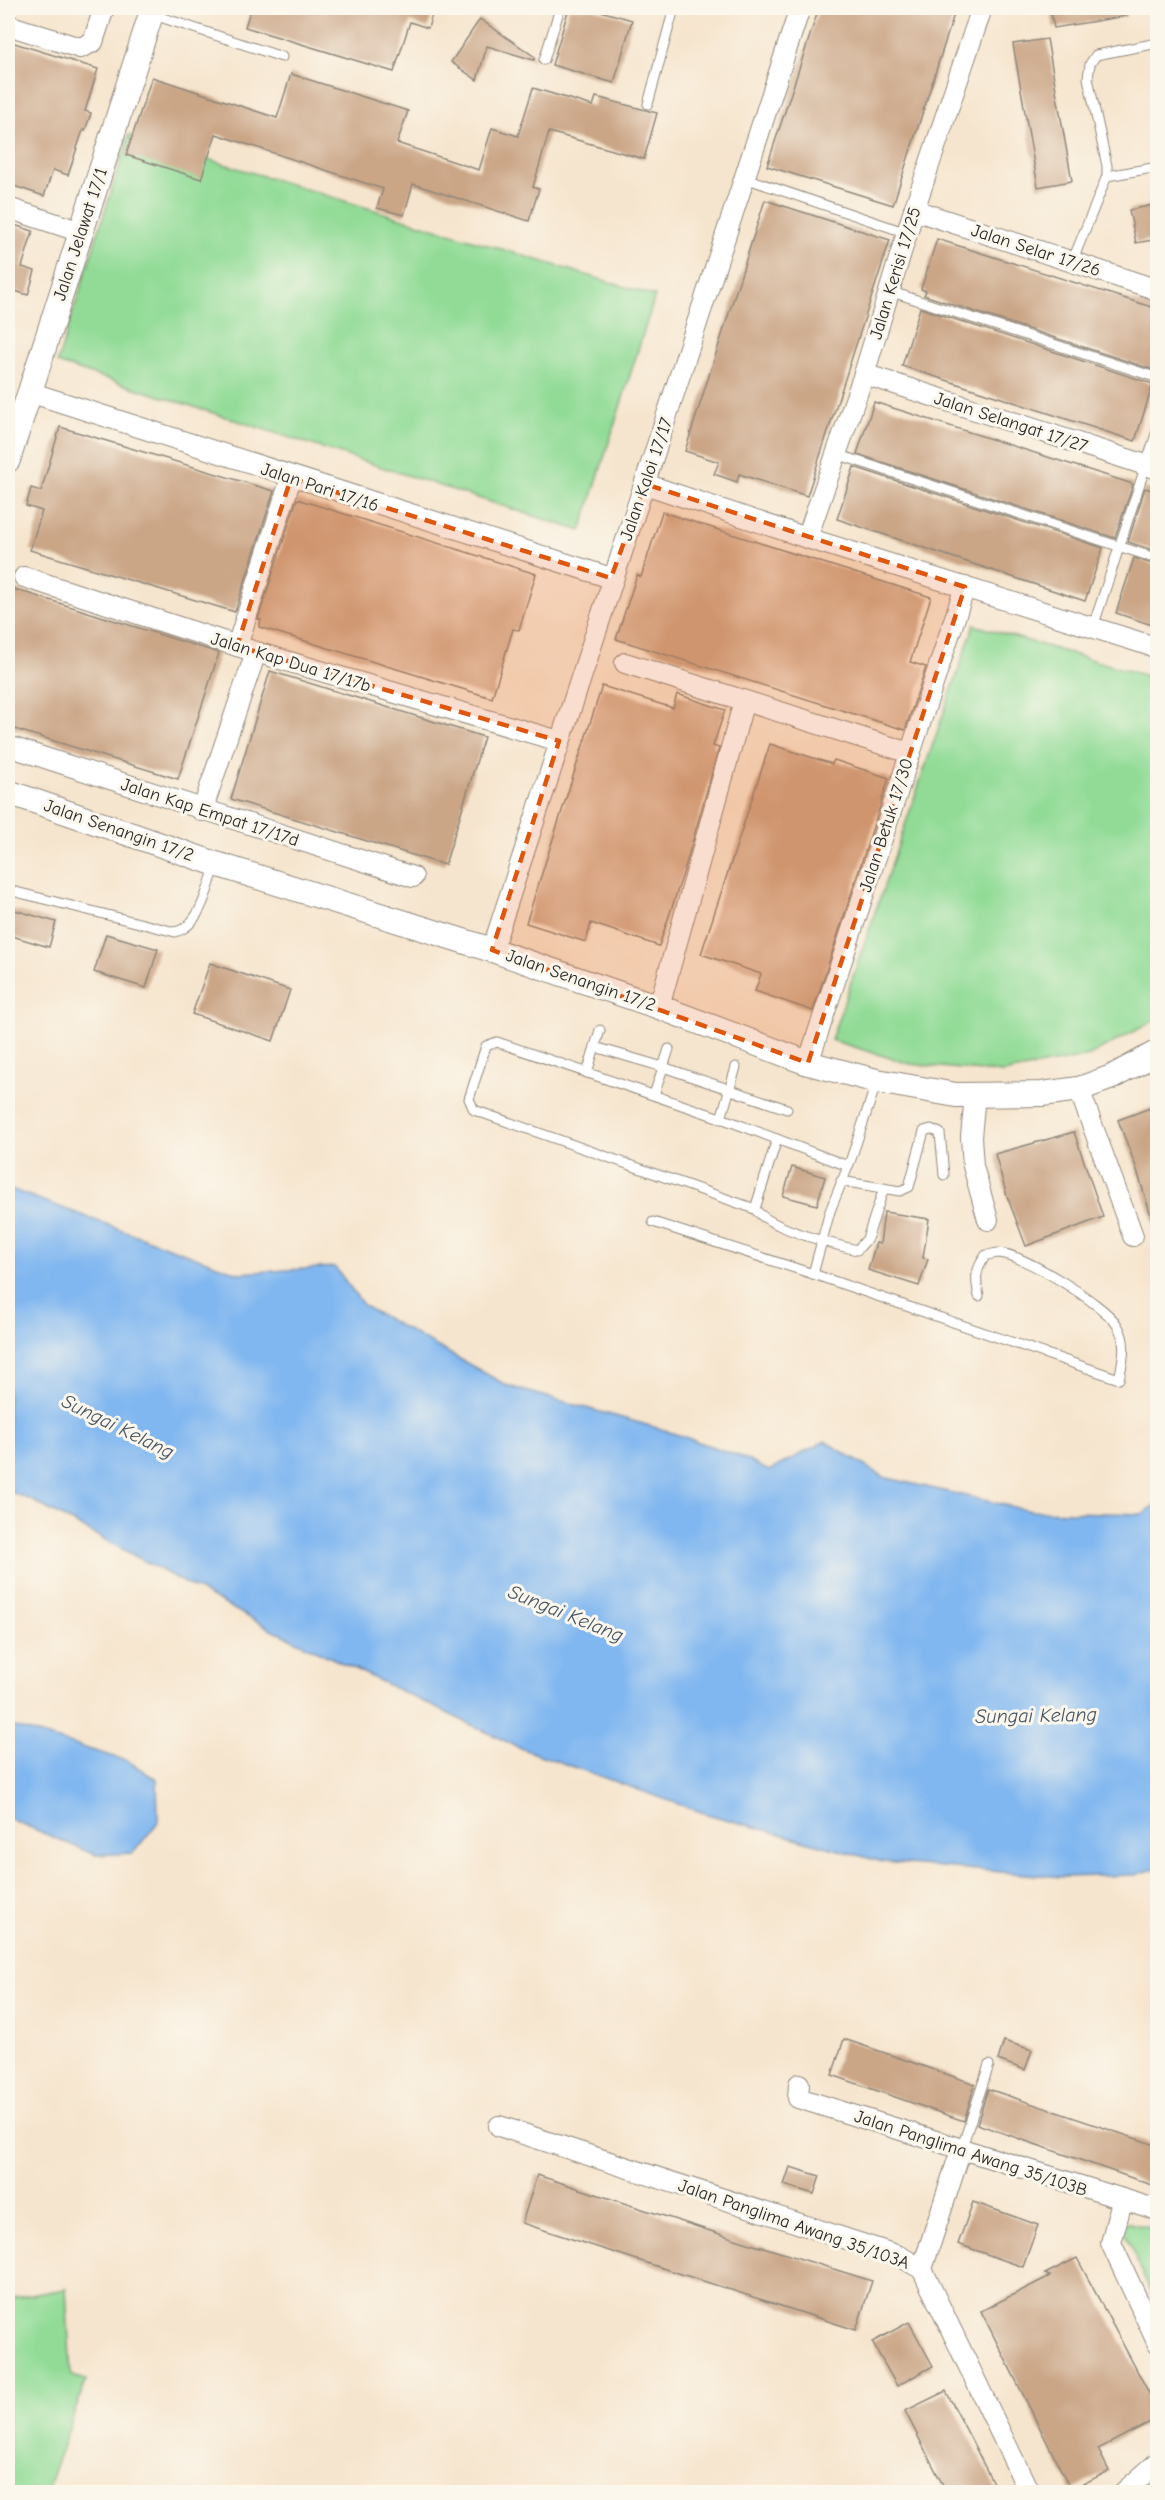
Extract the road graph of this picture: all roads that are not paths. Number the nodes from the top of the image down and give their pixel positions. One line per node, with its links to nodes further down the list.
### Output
1 (104, 8): 7 (street)
2 (560, 8): 10 (lane)
3 (674, 8): 11 (lane)
4 (800, 8): 14 (street, Jalan Kaloi 17/17)
5 (982, 8): 16 (street, Jalan Kerisi 17/25)
6 (152, 11): 9 (lane); 17 (street, Jalan Jelawat 17/1)
7 (8, 25)
8 (1158, 43): 13 (lane)
9 (282, 57)
10 (544, 60)
11 (648, 104)
12 (1158, 167): 13 (lane)
13 (1107, 176): 19 (lane)
14 (745, 178): 18 (lane); 30 (street, Jalan Kaloi 17/17)
15 (8, 208): 17 (street)
16 (914, 210): 18 (street, Jalan Kerisi 17/25); 19 (street, Jalan Selar 17/26)
17 (81, 232): 24 (street, Jalan Jelawat 17/1)
18 (907, 233): 21 (street, Jalan Kerisi 17/25)
19 (1072, 262): 20 (street, Jalan Selar 17/26)
20 (1158, 290)
21 (889, 291): 22 (street, Jalan Kerisi 17/25); 23 (lane)
22 (864, 374): 26 (street, Jalan Kerisi 17/25); 28 (street, Jalan Selangat 17/27)
23 (1158, 378)
24 (29, 392): 27 (street, Jalan Jelawat 17/1); 29 (street, Jalan Pari 17/16)
25 (1158, 428): 28 (lane)
26 (836, 454): 31 (street, Jalan Kerisi 17/25); 32 (lane)
27 (8, 460)
28 (1151, 468): 32 (lane)
29 (291, 478): 35 (street, Jalan Pari 17/16); 39 (street)
30 (645, 484): 31 (street); 35 (street, Jalan Kaloi 17/17)
31 (807, 538): 36 (street)
32 (1119, 546): 33 (lane); 37 (lane)
33 (1158, 559)
34 (24, 577): 39 (street, Jalan Kap Dua 17/17b)
35 (612, 578): 42 (street, Jalan Kaloi 17/17)
36 (965, 587): 37 (street); 44 (street, Jalan Betuk 17/30)
37 (1093, 627): 38 (street)
38 (1158, 648)
39 (246, 649): 42 (street, Jalan Kap Dua 17/17b); 46 (street)
40 (625, 663): 41 (street)
41 (744, 700): 44 (street); 51 (street)
42 (559, 741): 50 (street, Jalan Kaloi 17/17)
43 (8, 746): 46 (street, Jalan Kap Empat 17/17d)
44 (910, 753): 56 (street, Jalan Betuk 17/30)
45 (8, 792): 47 (street, Jalan Senangin 17/2)
46 (202, 811): 48 (street, Jalan Kap Empat 17/17d)
47 (216, 864): 49 (lane); 50 (street, Jalan Senangin 17/2)
48 (413, 878)
49 (8, 890)
50 (492, 950): 51 (street, Jalan Senangin 17/2)
51 (659, 1007): 56 (street, Jalan Senangin 17/2)
52 (600, 1030): 53 (lane)
53 (595, 1047): 57 (lane); 59 (lane)
54 (669, 1049): 57 (lane)
55 (1158, 1052): 62 (street, Jalan Senangin 17/2)
56 (808, 1063): 60 (street, Jalan Senangin 17/2)
57 (663, 1067): 61 (lane); 63 (lane)
58 (736, 1067): 61 (lane)
59 (587, 1073): 63 (lane); 72 (lane)
60 (877, 1081): 64 (street, Jalan Senangin 17/2); 68 (lane)
61 (730, 1089): 65 (lane); 66 (lane)
62 (1079, 1089): 64 (street, Jalan Senangin 17/2); 75 (street)
63 (654, 1095): 66 (lane)
64 (975, 1095): 73 (street)
65 (787, 1109)
66 (722, 1119): 67 (lane)
67 (777, 1140): 68 (lane); 72 (lane)
68 (848, 1166): 70 (lane)
69 (944, 1175): 71 (lane)
70 (841, 1181): 71 (lane); 76 (lane)
71 (884, 1188): 76 (lane)
72 (755, 1209): 76 (lane)
73 (988, 1220)
74 (653, 1222): 77 (lane)
75 (1132, 1236)
76 (822, 1241): 77 (lane)
77 (813, 1274): 78 (lane)
78 (979, 1296)
79 (989, 2066): 82 (lane)
80 (799, 2084): 82 (street, Jalan Panglima Awang 35/103B)
81 (499, 2126): 85 (street, Jalan Panglima Awang 35/103A)
82 (961, 2150): 83 (street, Jalan Panglima Awang 35/103B); 85 (street)
83 (1122, 2201): 84 (street, Jalan Panglima Awang 35/103B); 86 (street)
84 (1158, 2211)
85 (922, 2269): 88 (street, Jalan Panglima Awang 35/103A)
86 (1158, 2344)
87 (1158, 2462): 89 (street)
88 (1029, 2493)
89 (1124, 2493)

